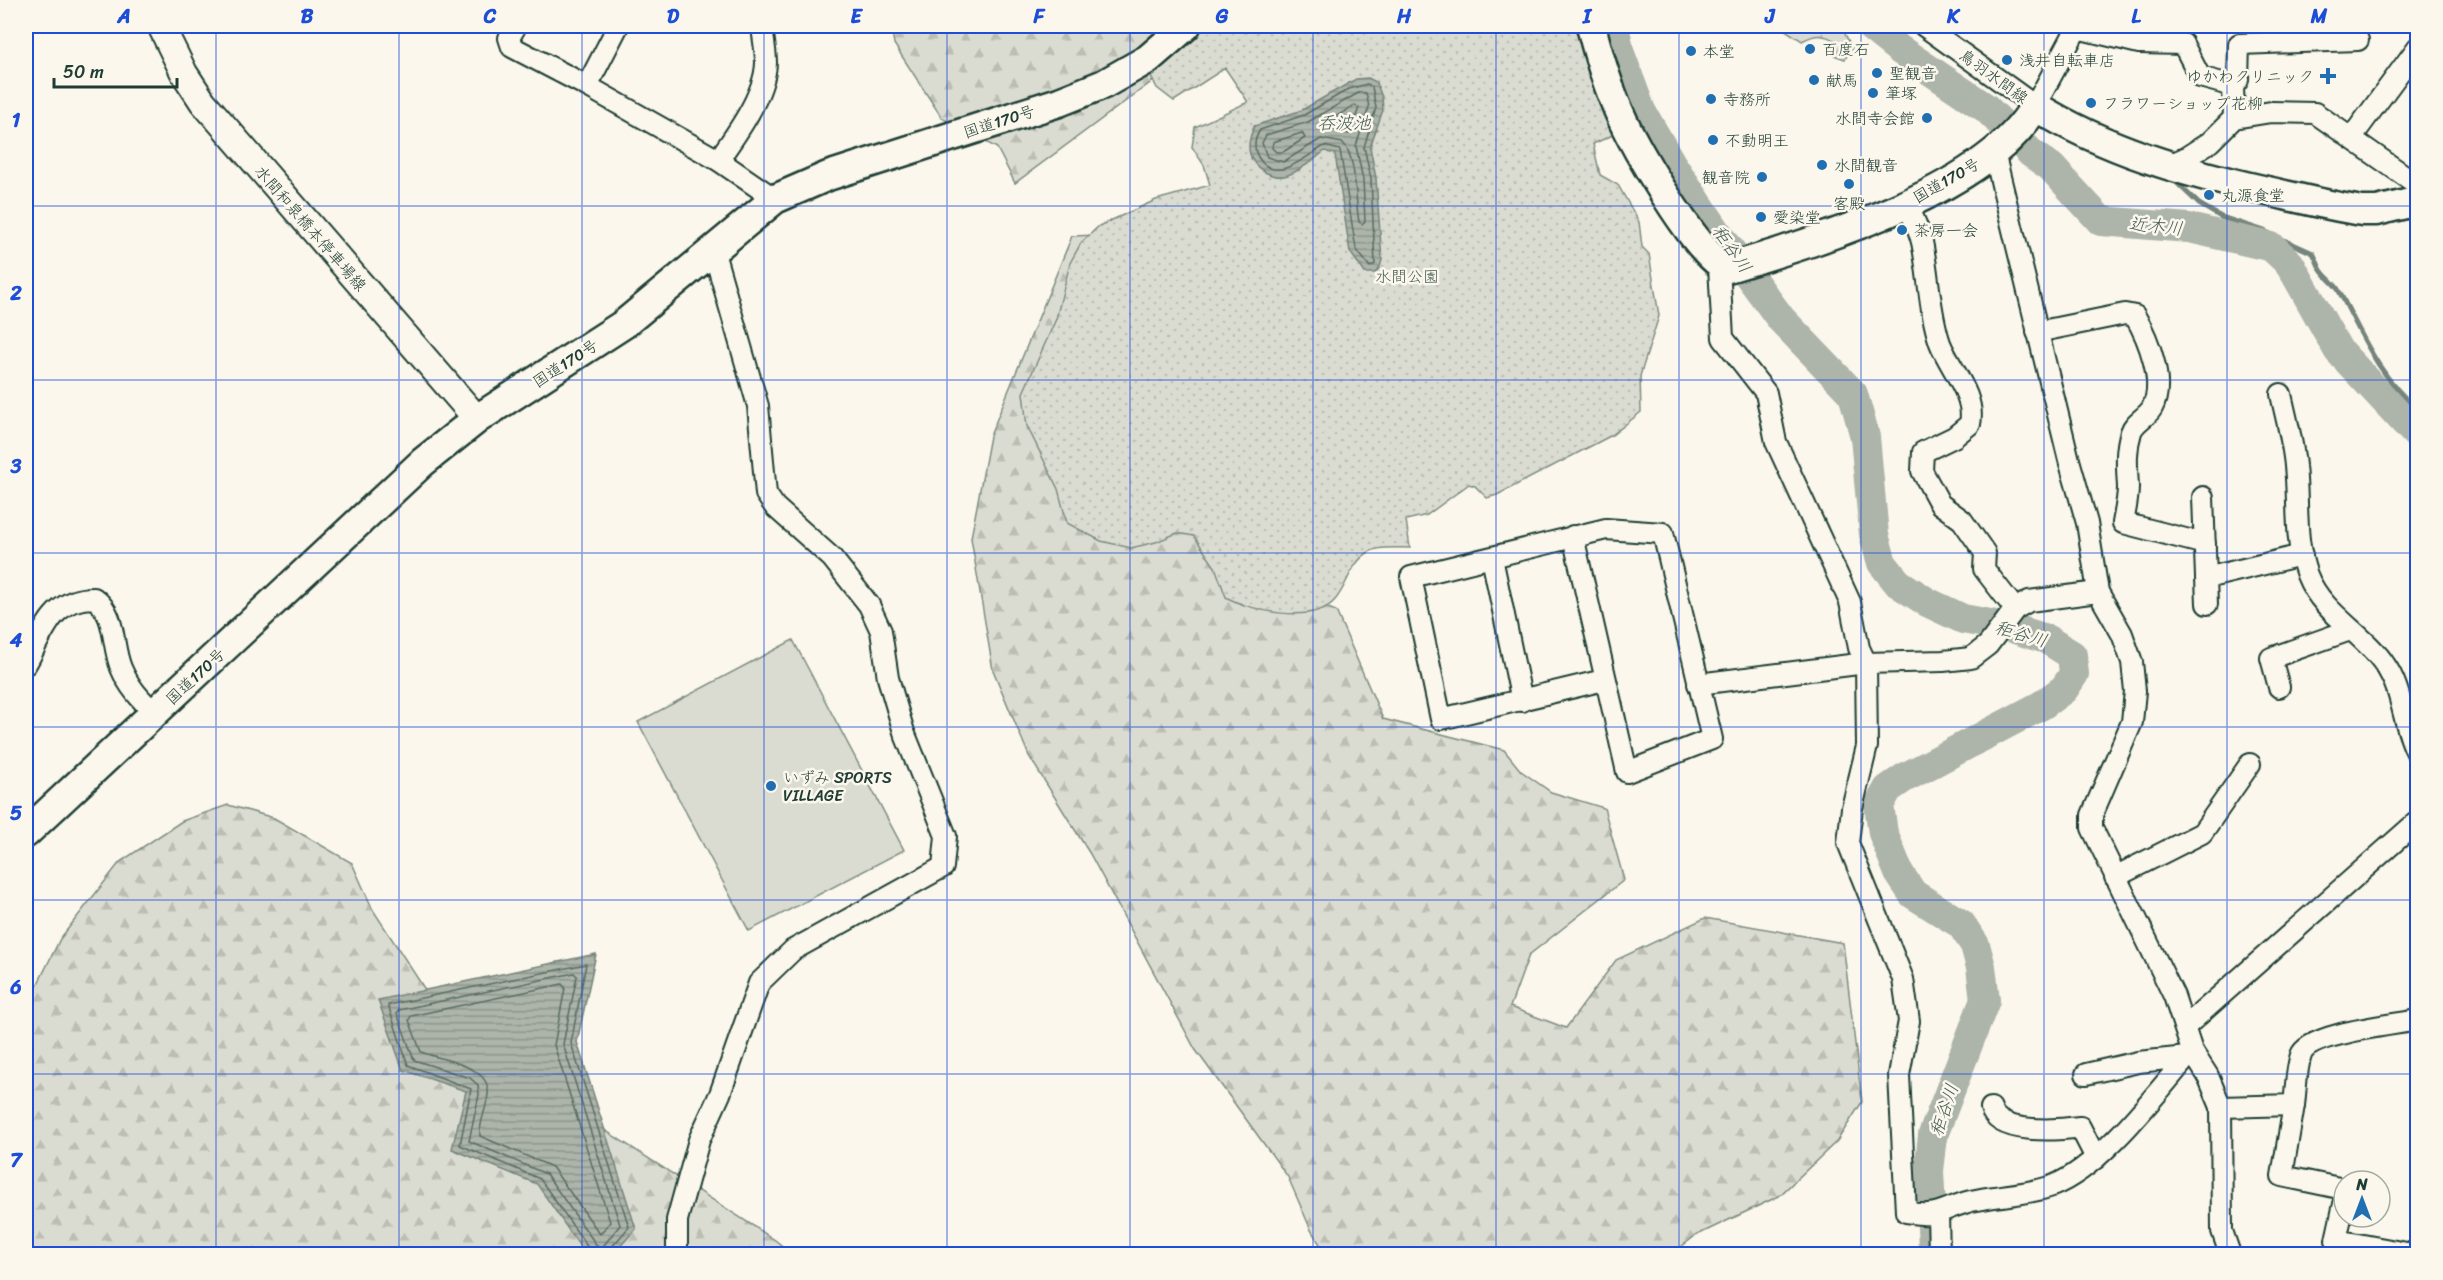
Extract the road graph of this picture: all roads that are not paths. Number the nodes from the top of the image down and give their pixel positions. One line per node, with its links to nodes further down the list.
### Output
1 (161, 26): 26 (main road, 水間和泉橋本停車場線)
2 (516, 26): 10 (street)
3 (618, 26): 10 (street)
4 (762, 26): 16 (street)
5 (1186, 26): 19 (highway, 国道170号)
6 (1591, 26): 23 (highway)
7 (1924, 26): 12 (street, 鳥羽水間線)
8 (2358, 40): 11 (street)
9 (2418, 47): 14 (street)
10 (588, 86): 16 (street)
11 (2233, 86): 12 (street); 13 (street)
12 (2031, 111): 15 (highway, 国道170号); 17 (highway)
13 (2234, 118): 14 (street); 17 (street)
14 (2352, 137): 18 (street)
15 (1997, 149): 21 (highway, 国道170号); 24 (street)
16 (718, 160): 19 (street)
17 (2167, 166): 20 (highway)
18 (2418, 185)
19 (775, 199): 22 (highway, 国道170号)
20 (2418, 201)
21 (1907, 203): 23 (highway, 国道170号); 35 (street)
22 (713, 249): 26 (highway, 国道170号); 60 (street)
23 (1723, 267): 37 (street)
24 (2037, 332): 29 (street); 33 (street)
25 (2281, 394): 30 (street)
26 (477, 419): 43 (highway, 国道170号)
27 (2203, 496): 29 (street)
28 (1573, 536): 31 (street); 39 (street); 40 (street)
29 (2205, 543): 32 (street)
30 (2302, 555): 32 (street); 36 (street)
31 (1492, 558): 42 (street); 42 (street)
32 (2206, 578): 34 (street)
33 (2098, 592): 35 (street); 48 (street)
34 (2207, 604)
35 (2015, 609): 37 (street)
36 (2350, 630): 41 (street); 44 (street)
37 (1866, 663): 40 (street); 58 (street)
38 (26, 664): 43 (street)
39 (1604, 680): 40 (street); 42 (street)
40 (1698, 684)
41 (2279, 687)
42 (1522, 701)
43 (154, 713): 47 (highway, 国道170号)
44 (2418, 754)
45 (2250, 764): 48 (street)
46 (2418, 820): 50 (street)
47 (26, 833)
48 (2115, 877): 50 (street)
49 (2418, 1020): 53 (street)
50 (2185, 1027): 51 (street)
51 (2190, 1054): 52 (street); 54 (street); 56 (street)
52 (2086, 1074)
53 (2294, 1105): 54 (street); 57 (street)
54 (2221, 1107): 62 (street)
55 (1991, 1108): 56 (street)
56 (2096, 1158): 58 (street)
57 (2332, 1186)
58 (1938, 1215): 61 (street)
59 (2338, 1229): 63 (street)
60 (677, 1254)
61 (1939, 1254)
62 (2230, 1254)
63 (2412, 1254)

